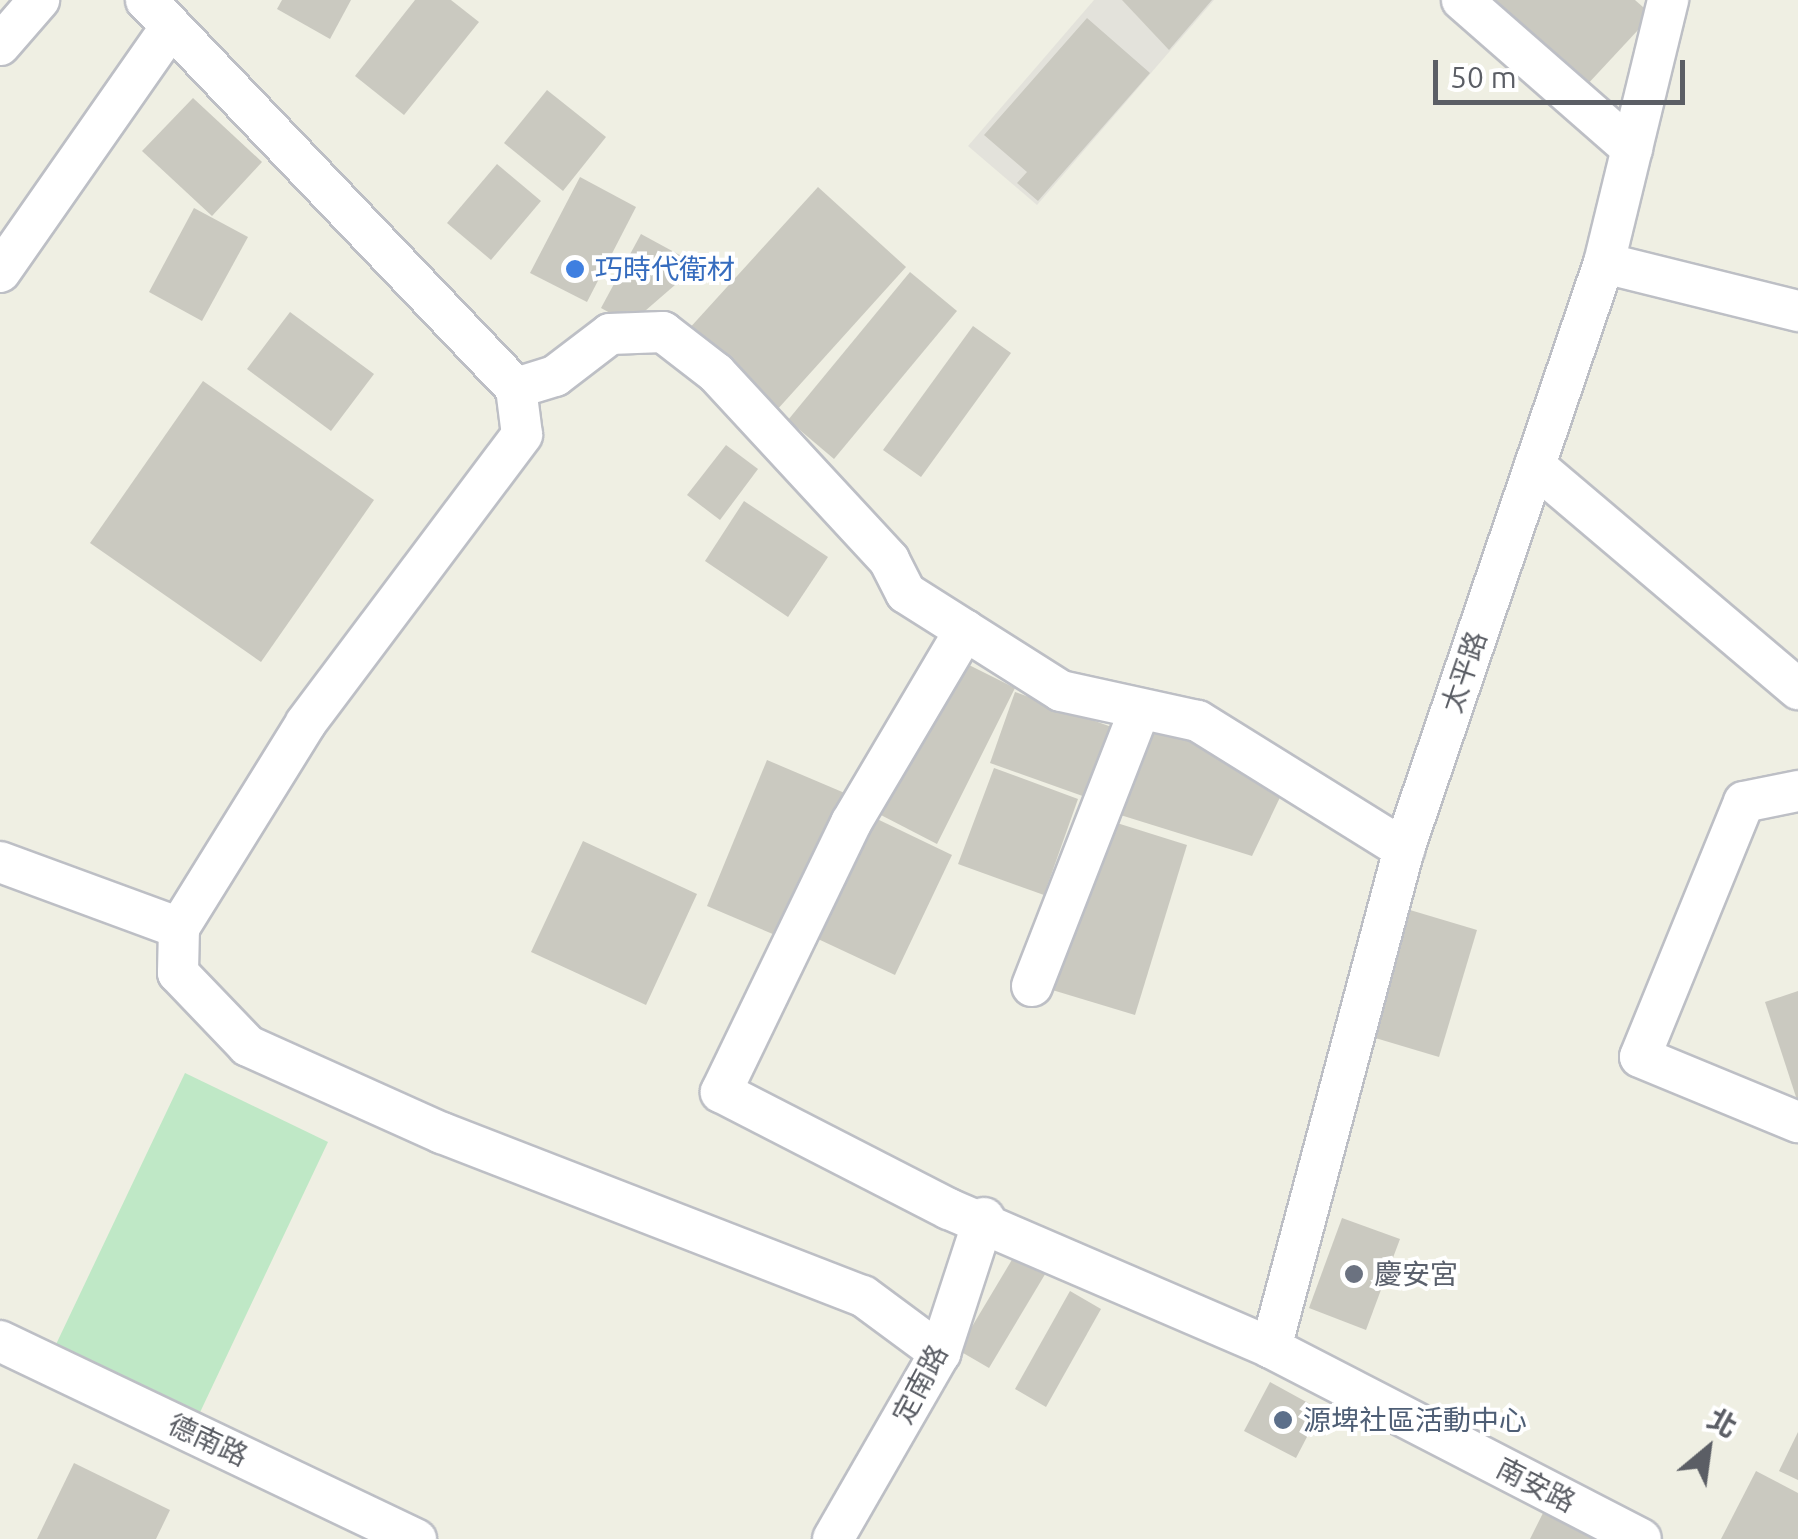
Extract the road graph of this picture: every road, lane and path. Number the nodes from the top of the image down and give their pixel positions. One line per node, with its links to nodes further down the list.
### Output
1 (39, 0): 5 (street)
2 (1462, 0): 6 (street)
3 (1668, 0): 6 (street, 太平路)
4 (158, 14): 8 (street); 10 (street)
5 (0, 46)
6 (1632, 149): 7 (street, 太平路)
7 (1604, 263): 9 (street); 11 (street, 太平路)
8 (0, 272)
9 (1798, 310)
10 (516, 388): 12 (street); 18 (street)
11 (1534, 466): 13 (street); 16 (street, 太平路)
12 (965, 630): 14 (street); 21 (street, 南安路)
13 (1798, 688)
14 (1139, 711): 16 (street); 19 (street)
15 (1798, 792): 20 (street)
16 (1404, 850): 23 (street, 太平路)
17 (0, 862): 18 (street)
18 (180, 928): 24 (street)
19 (1032, 986)
20 (1798, 1122)
21 (984, 1218): 23 (street, 南安路); 24 (street, 定南路)
22 (0, 1341): 25 (street, 德南路)
23 (1271, 1348): 27 (street, 南安路)
24 (940, 1353): 26 (street, 定南路)
25 (416, 1539)
26 (832, 1539)
27 (1641, 1539)

